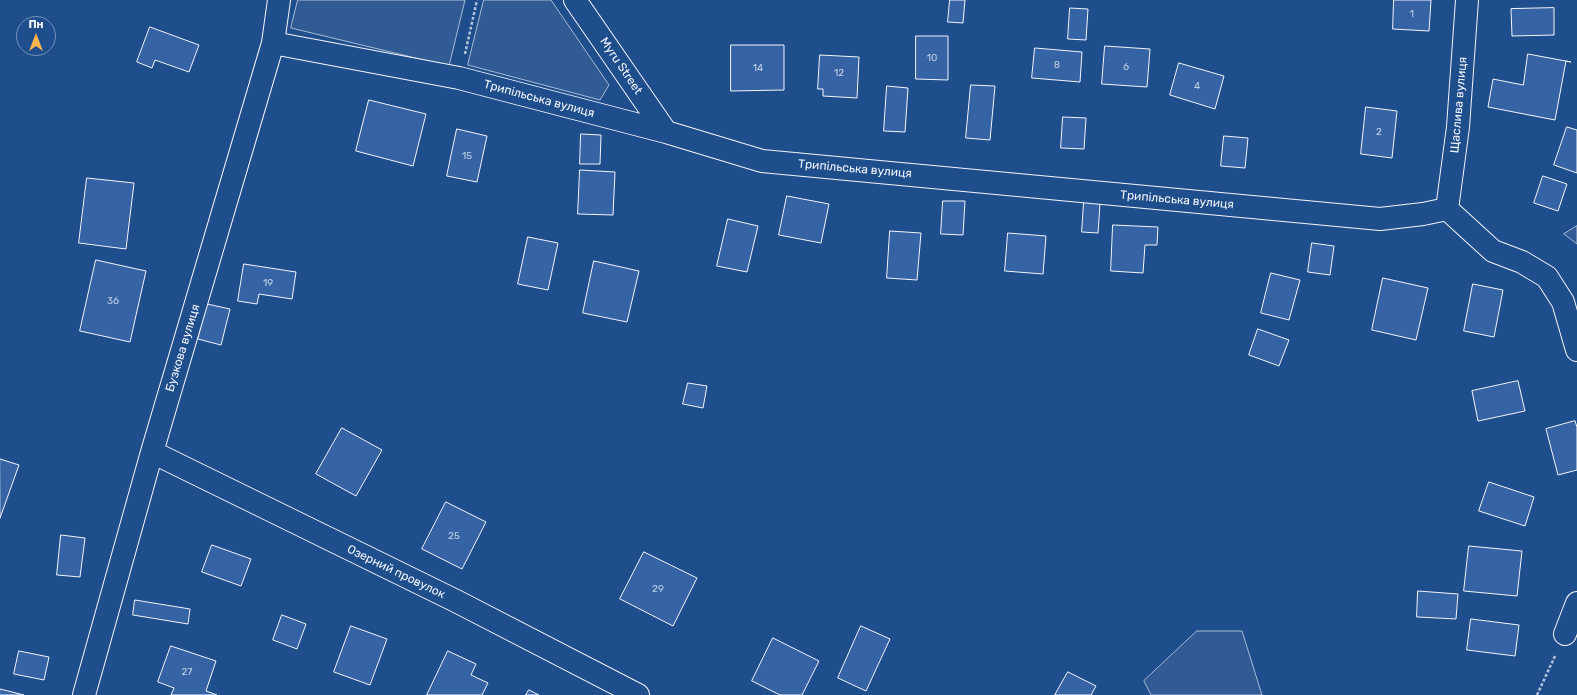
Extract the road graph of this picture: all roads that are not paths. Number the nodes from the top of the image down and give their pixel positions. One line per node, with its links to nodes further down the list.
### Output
1 (279, 0): 4 (street, Бузкова вулиця)
2 (575, 0): 5 (street, Myru Street)
3 (1467, 0): 6 (street, Щаслива вулиця)
4 (273, 43): 5 (street, Трипільська вулиця); 8 (street, Бузкова вулиця)
5 (666, 132): 6 (street, Трипільська вулиця)
6 (1447, 209): 7 (street)
7 (1577, 350)
8 (152, 452): 11 (street, Бузкова вулиця); 12 (street, Озерний провулок)
9 (1577, 603): 10 (street)
10 (1565, 634)
11 (84, 695)
12 (638, 695)

